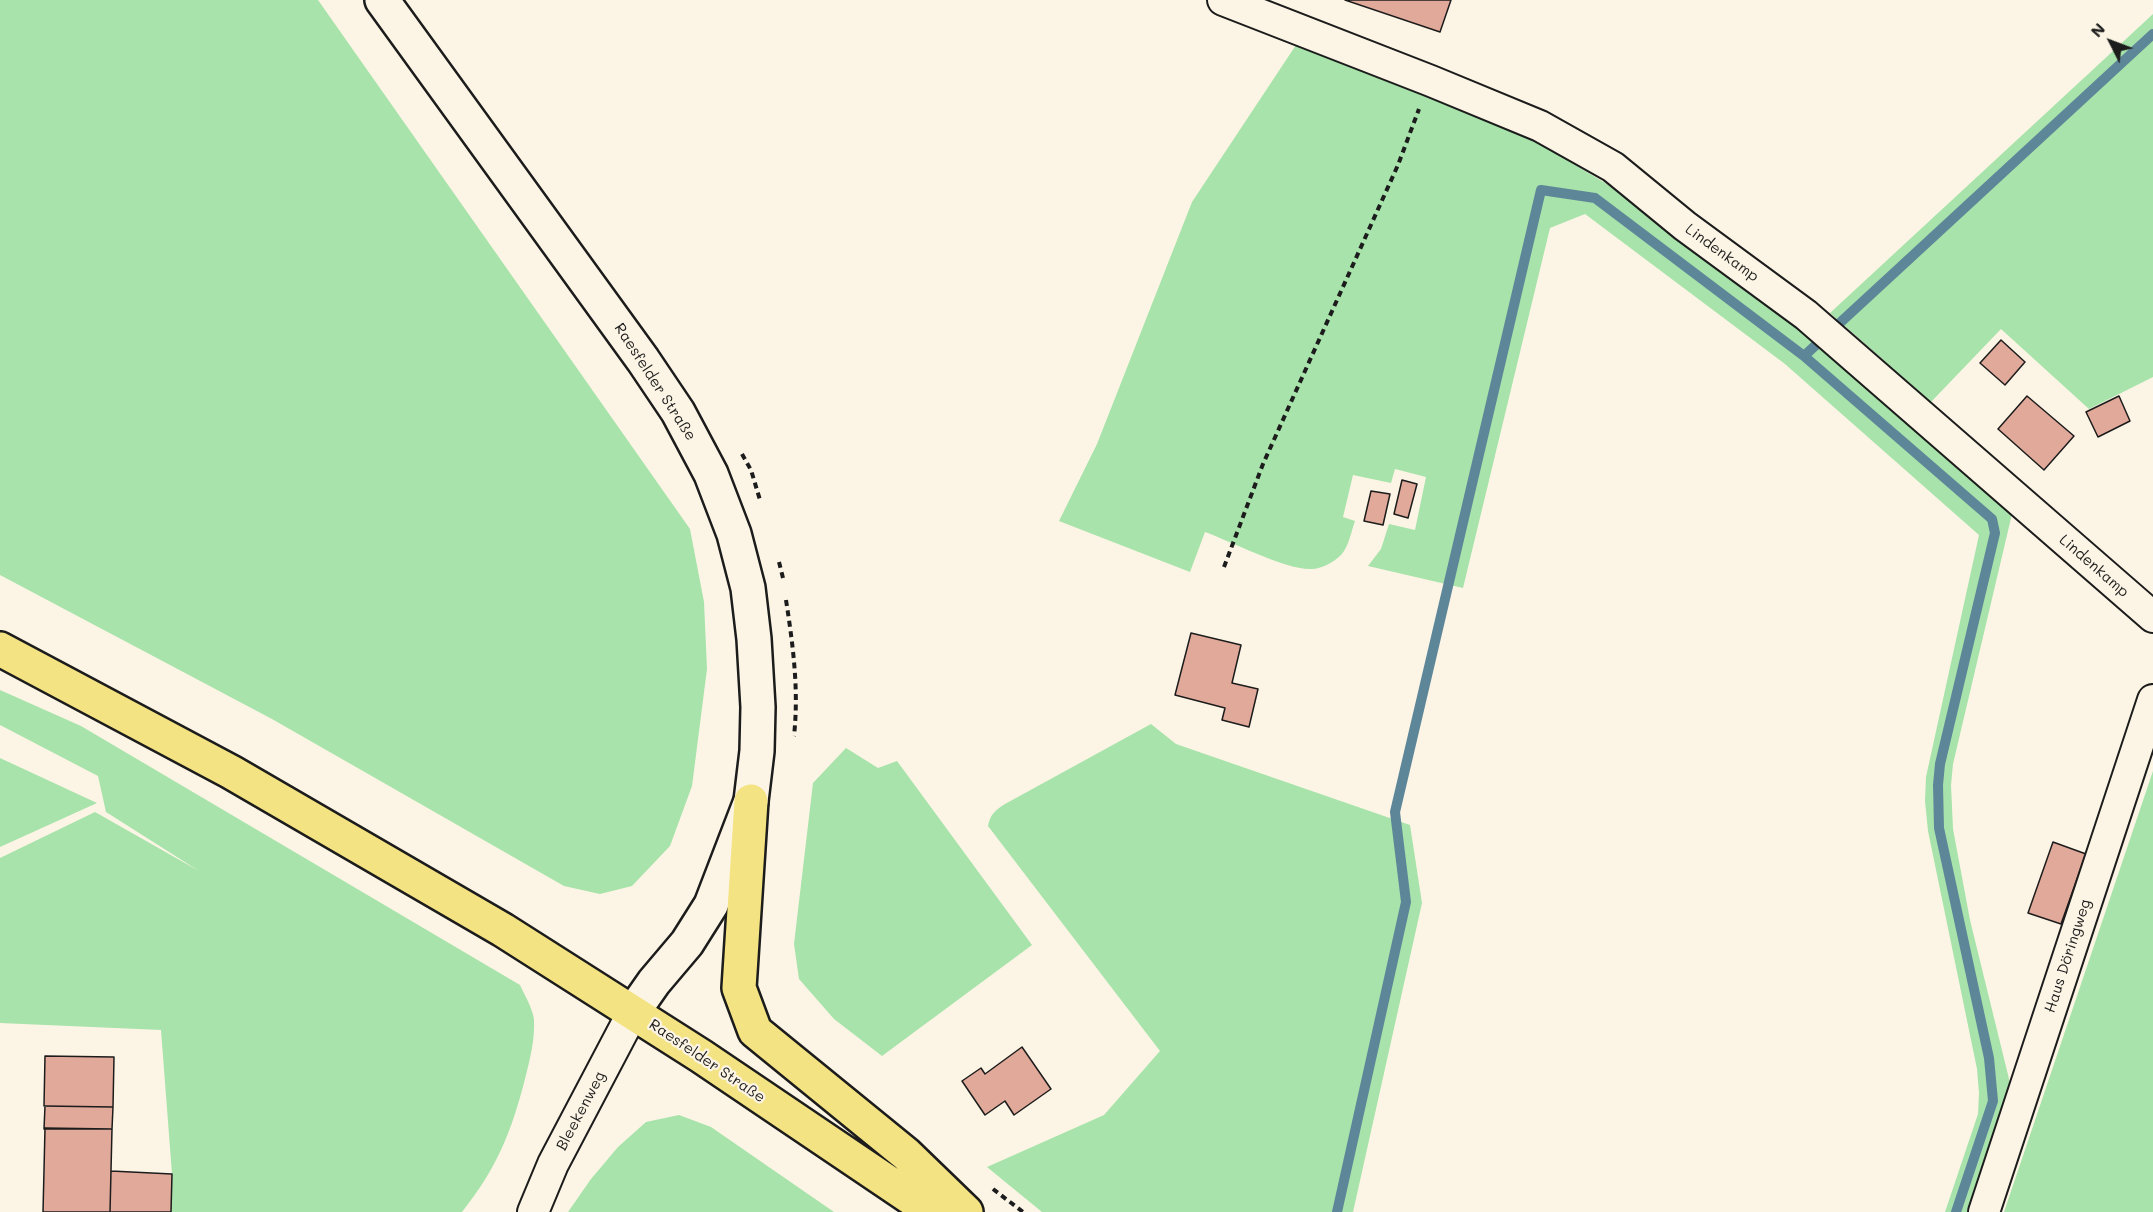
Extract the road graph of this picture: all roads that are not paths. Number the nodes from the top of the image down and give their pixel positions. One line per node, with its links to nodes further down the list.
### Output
1 (382, 0): 6 (main road, Raesfelder Straße)
2 (1223, 0): 3 (street, Lindenkamp)
3 (2153, 617)
4 (0, 649): 7 (main road)
5 (2153, 700): 11 (street, Haus Döringweg)
6 (751, 801): 7 (main road, Raesfelder Straße); 10 (main road)
7 (633, 1012): 8 (street, Bleekenweg); 9 (main road, Raesfelder Straße)
8 (533, 1212)
9 (932, 1212)
10 (966, 1212)
11 (1984, 1212)

